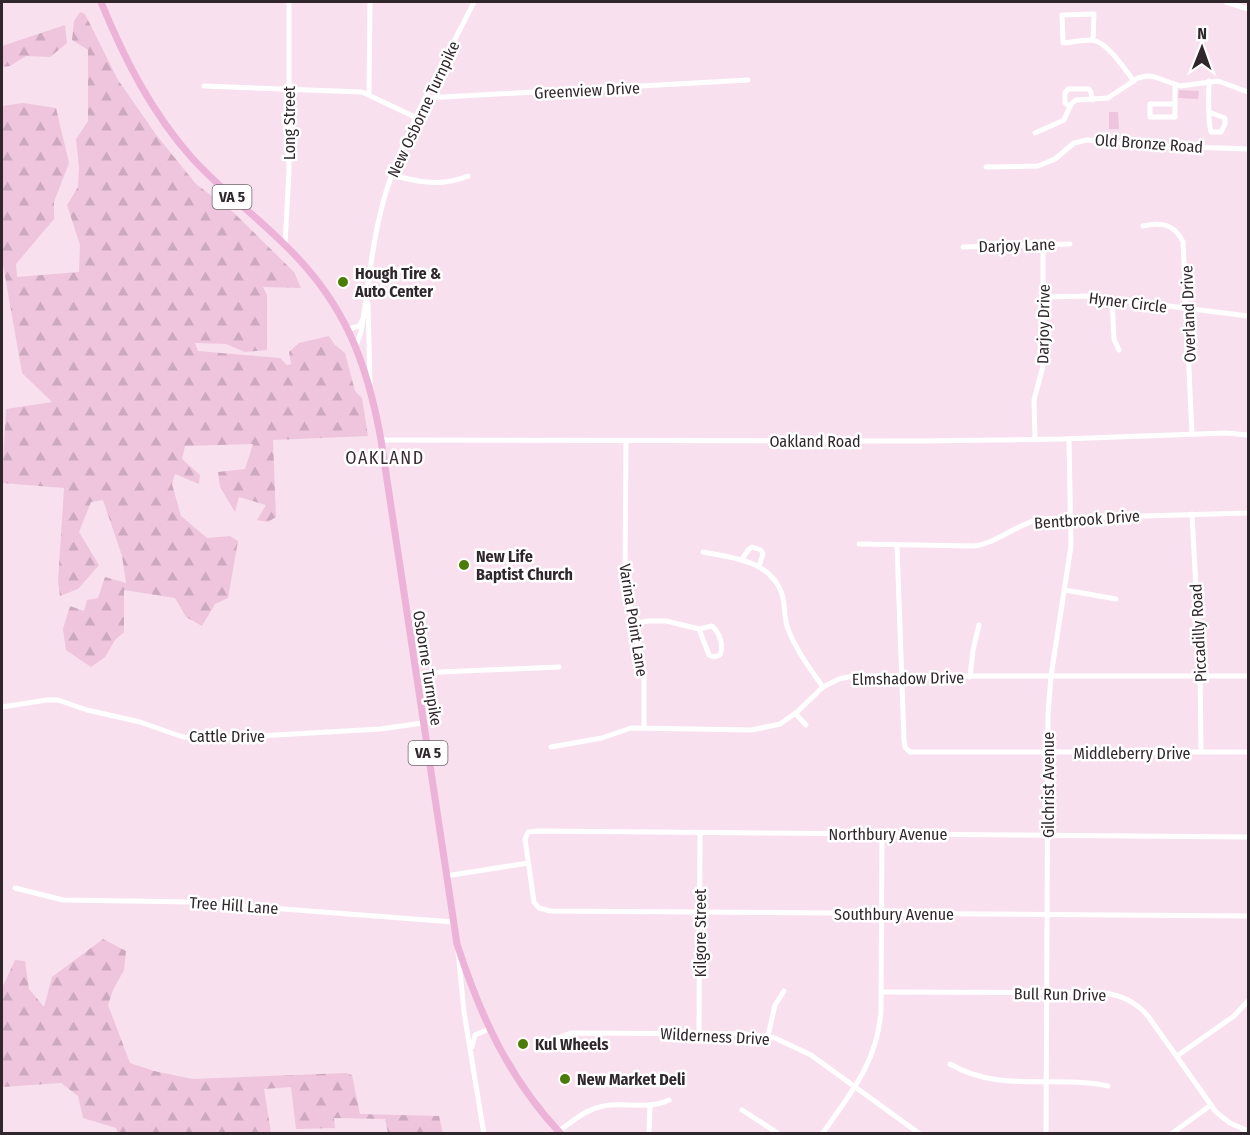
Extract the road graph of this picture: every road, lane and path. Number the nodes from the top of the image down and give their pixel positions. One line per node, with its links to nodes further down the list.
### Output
1 (101, 2): 28 (main road, VA 5)
2 (290, 2): 13 (street, Long Street)
3 (370, 2): 15 (street)
4 (474, 2): 16 (street, New Osborne Turnpike)
5 (1226, 2): 6 (street)
6 (1248, 9)
7 (1093, 40): 7 (street); 9 (street)
8 (748, 81): 16 (street, Greenview Drive)
9 (1134, 81): 11 (street); 17 (street)
10 (1209, 81): 11 (street); 14 (street); 20 (street)
11 (1175, 85): 18 (street)
12 (204, 86): 13 (street)
13 (289, 90): 15 (street); 28 (street, Long Street)
14 (1248, 92)
15 (369, 94): 21 (street)
16 (426, 98): 21 (street, New Osborne Turnpike)
17 (1092, 99): 19 (street); 19 (street)
18 (1175, 104): 18 (street)
19 (1070, 107): 22 (street)
20 (1209, 112)
21 (417, 118): 25 (street, New Osborne Turnpike)
22 (1035, 133)
23 (1248, 149): 24 (street, Old Bronze Road)
24 (986, 167)
25 (392, 175): 26 (street); 32 (street, New Osborne Turnpike)
26 (468, 176)
27 (1143, 226): 35 (street, Overland Drive)
28 (285, 244): 38 (main road, VA 5)
29 (1070, 244): 30 (street, Darjoy Lane)
30 (1043, 245): 31 (street, Darjoy Lane); 33 (street, Darjoy Drive)
31 (963, 247)
32 (368, 291): 37 (street, New Osborne Turnpike); 41 (street, New Osborne Turnpike)
33 (1043, 297): 34 (street, Hyner Circle); 44 (street, Darjoy Drive)
34 (1112, 299): 35 (street, Hyner Circle); 40 (street)
35 (1188, 309): 36 (street, Hyner Circle); 42 (street, Overland Drive)
36 (1248, 316)
37 (363, 319): 38 (street); 39 (street, New Osborne Turnpike)
38 (349, 329): 39 (main road, VA 5)
39 (356, 346): 41 (main road, VA 5)
40 (1119, 350)
41 (370, 385): 46 (main road, Osborne Turnpike / VA 5)
42 (1192, 434): 43 (street, Oakland Road); 45 (street, Oakland Road)
43 (1248, 435)
44 (1035, 439): 45 (street, Oakland Road); 47 (street, Oakland Road)
45 (1069, 439): 50 (street, Gilchrist Avenue)
46 (381, 440): 47 (street, Oakland Road); 62 (main road, Osborne Turnpike / VA 5)
47 (626, 441): 58 (street, Varina Point Lane)
48 (1248, 513): 49 (street, Bentbrook Drive)
49 (1192, 514): 50 (street, Bentbrook Drive); 64 (street, Piccadilly Road)
50 (1071, 518): 52 (street, Bentbrook Drive); 56 (street, Gilchrist Avenue)
51 (859, 544): 52 (street, Bentbrook Drive)
52 (897, 545): 66 (street)
53 (703, 552): 54 (street)
54 (742, 559): 55 (street); 55 (street)
55 (759, 566): 68 (street)
56 (1065, 590): 57 (street); 63 (street, Gilchrist Avenue)
57 (1116, 599)
58 (635, 623): 60 (street); 73 (street, Varina Point Lane)
59 (979, 625): 67 (street)
60 (699, 629): 60 (street)
61 (559, 667): 62 (street)
62 (416, 675): 71 (main road, Osborne Turnpike / VA 5)
63 (1051, 676): 64 (street, Elmshadow Drive); 67 (street, Elmshadow Drive); 77 (street, Gilchrist Avenue)
64 (1201, 676): 65 (street, Elmshadow Drive); 75 (street, Piccadilly Road)
65 (1248, 676)
66 (902, 677): 67 (street, Elmshadow Drive); 68 (street, Elmshadow Drive); 77 (street, Middleberry Drive)
67 (970, 677)
68 (823, 687): 70 (street, Elmshadow Drive)
69 (2, 707): 71 (street, Cattle Drive)
70 (795, 713): 72 (street); 73 (street, Elmshadow Drive)
71 (423, 723): 83 (main road, Osborne Turnpike / VA 5)
72 (806, 725)
73 (644, 727): 74 (street, Elmshadow Drive)
74 (550, 747)
75 (1201, 752): 76 (street, Middleberry Drive); 77 (street, Middleberry Drive)
76 (1248, 752)
77 (1048, 753): 80 (street, Gilchrist Avenue)
78 (700, 833): 79 (street, Northbury Avenue); 82 (street, Northbury Avenue); 85 (street, Kilgore Street)
79 (882, 834): 80 (street, Northbury Avenue); 86 (street)
80 (1048, 835): 81 (street, Northbury Avenue); 87 (street, Gilchrist Avenue)
81 (1248, 837)
82 (528, 863): 83 (street); 85 (street, Southbury Avenue)
83 (446, 876): 89 (main road, Osborne Turnpike / VA 5)
84 (15, 888): 89 (street, Tree Hill Lane)
85 (700, 913): 86 (street, Southbury Avenue); 98 (street, Kilgore Street)
86 (882, 914): 87 (street, Southbury Avenue); 92 (street)
87 (1047, 915): 88 (street, Southbury Avenue); 93 (street, Gilchrist Avenue)
88 (1248, 916)
89 (453, 922): 90 (main road, Osborne Turnpike / VA 5)
90 (457, 944): 94 (main road, VA 5); 95 (street, Osborne Turnpike)
91 (784, 991): 99 (street)
92 (882, 992): 93 (street, Bull Run Drive); 105 (street)
93 (1047, 993): 102 (street, Bull Run Drive); 104 (street, Gilchrist Avenue)
94 (474, 996): 95 (street); 97 (main road, VA 5)
95 (462, 999): 101 (street, Osborne Turnpike)
96 (1248, 1001): 102 (street)
97 (489, 1029): 101 (street); 113 (main road, VA 5)
98 (699, 1033): 99 (street, Wilderness Drive); 100 (street, Wilderness Drive)
99 (768, 1036): 105 (street, Wilderness Drive)
100 (555, 1039)
101 (472, 1054): 114 (street, Osborne Turnpike)
102 (1177, 1056): 109 (street, Bull Run Drive)
103 (950, 1064): 104 (street)
104 (1046, 1083): 106 (street); 119 (street, Gilchrist Avenue)
105 (855, 1086): 111 (street, Wilderness Drive); 117 (street)
106 (1108, 1086)
107 (669, 1100): 108 (street)
108 (650, 1105): 113 (street); 115 (street)
109 (1211, 1105): 112 (street, Bull Run Drive); 120 (street)
110 (742, 1110): 116 (street)
111 (910, 1131): 118 (street, Wilderness Drive)
112 (1248, 1131)
113 (560, 1132)
114 (484, 1134)
115 (649, 1134)
116 (779, 1134)
117 (822, 1134)
118 (920, 1134)
119 (1046, 1134)
120 (1171, 1134)

